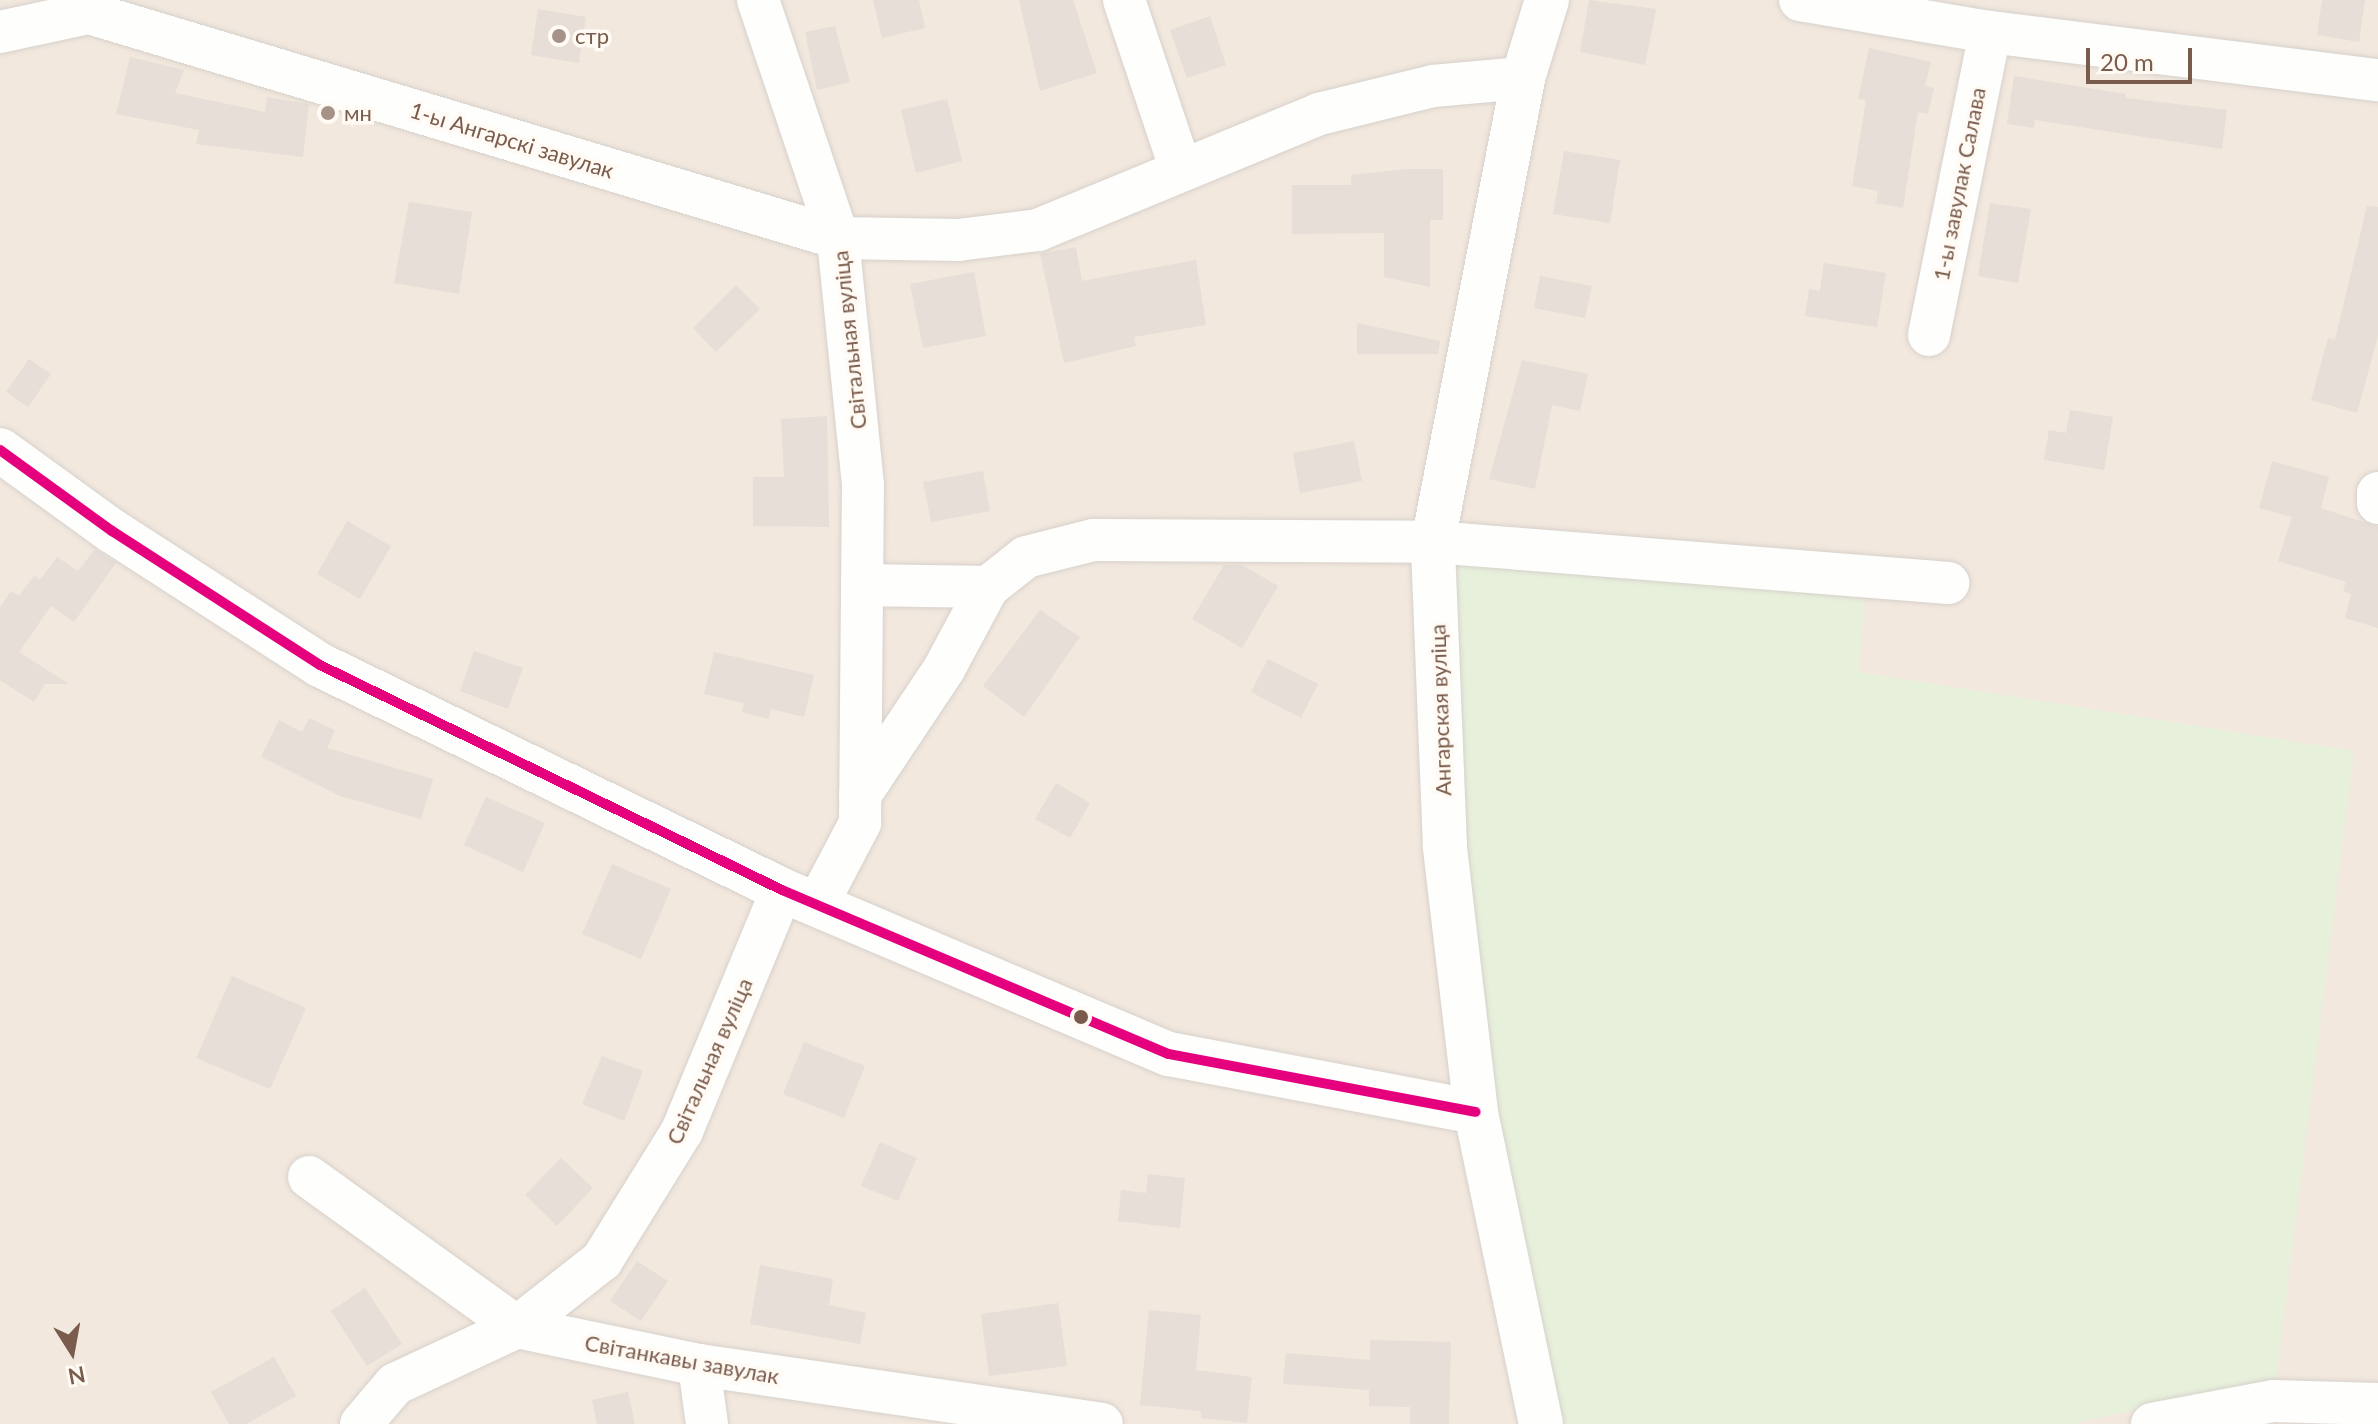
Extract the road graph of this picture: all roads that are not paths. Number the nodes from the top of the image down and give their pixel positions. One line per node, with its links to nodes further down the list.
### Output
1 (758, 0): 11 (street)
2 (1124, 0): 10 (street)
3 (1547, 0): 8 (street, Ангарская вуліца)
4 (1800, 0): 6 (street)
5 (99, 6): 7 (street, 1-ы Ангарскі завулак); 11 (street, 1-ы Ангарскі завулак)
6 (2012, 23): 9 (street); 12 (street, 1-ы завулак Салава)
7 (0, 32)
8 (1523, 78): 10 (street, Світальная вуліца); 16 (street, Ангарская вуліца)
9 (2378, 80)
10 (1181, 170): 11 (street, Світальная вуліца)
11 (838, 238): 18 (street, Світальная вуліца)
12 (1929, 335)
13 (0, 450): 21 (street)
14 (2378, 493): 15 (street)
15 (2378, 503)
16 (1433, 542): 17 (street); 19 (street); 22 (street, Ангарская вуліца)
17 (1948, 583)
18 (862, 585): 19 (street); 20 (street, Світальная вуліца)
19 (988, 587): 20 (street)
20 (860, 795): 21 (street, Світальная вуліца)
21 (799, 898): 22 (street); 24 (street, Світальная вуліца)
22 (1476, 1112): 30 (street, Ангарская вуліца)
23 (309, 1177): 24 (street, Світанкавы завулак)
24 (517, 1327): 25 (street, Світанкавы завулак); 27 (street, Світальная вуліца)
25 (699, 1365): 28 (street); 29 (street, Світанкавы завулак)
26 (2378, 1404): 31 (street)
27 (361, 1424)
28 (707, 1424)
29 (1102, 1424)
30 (1541, 1424)
31 (2152, 1424)

